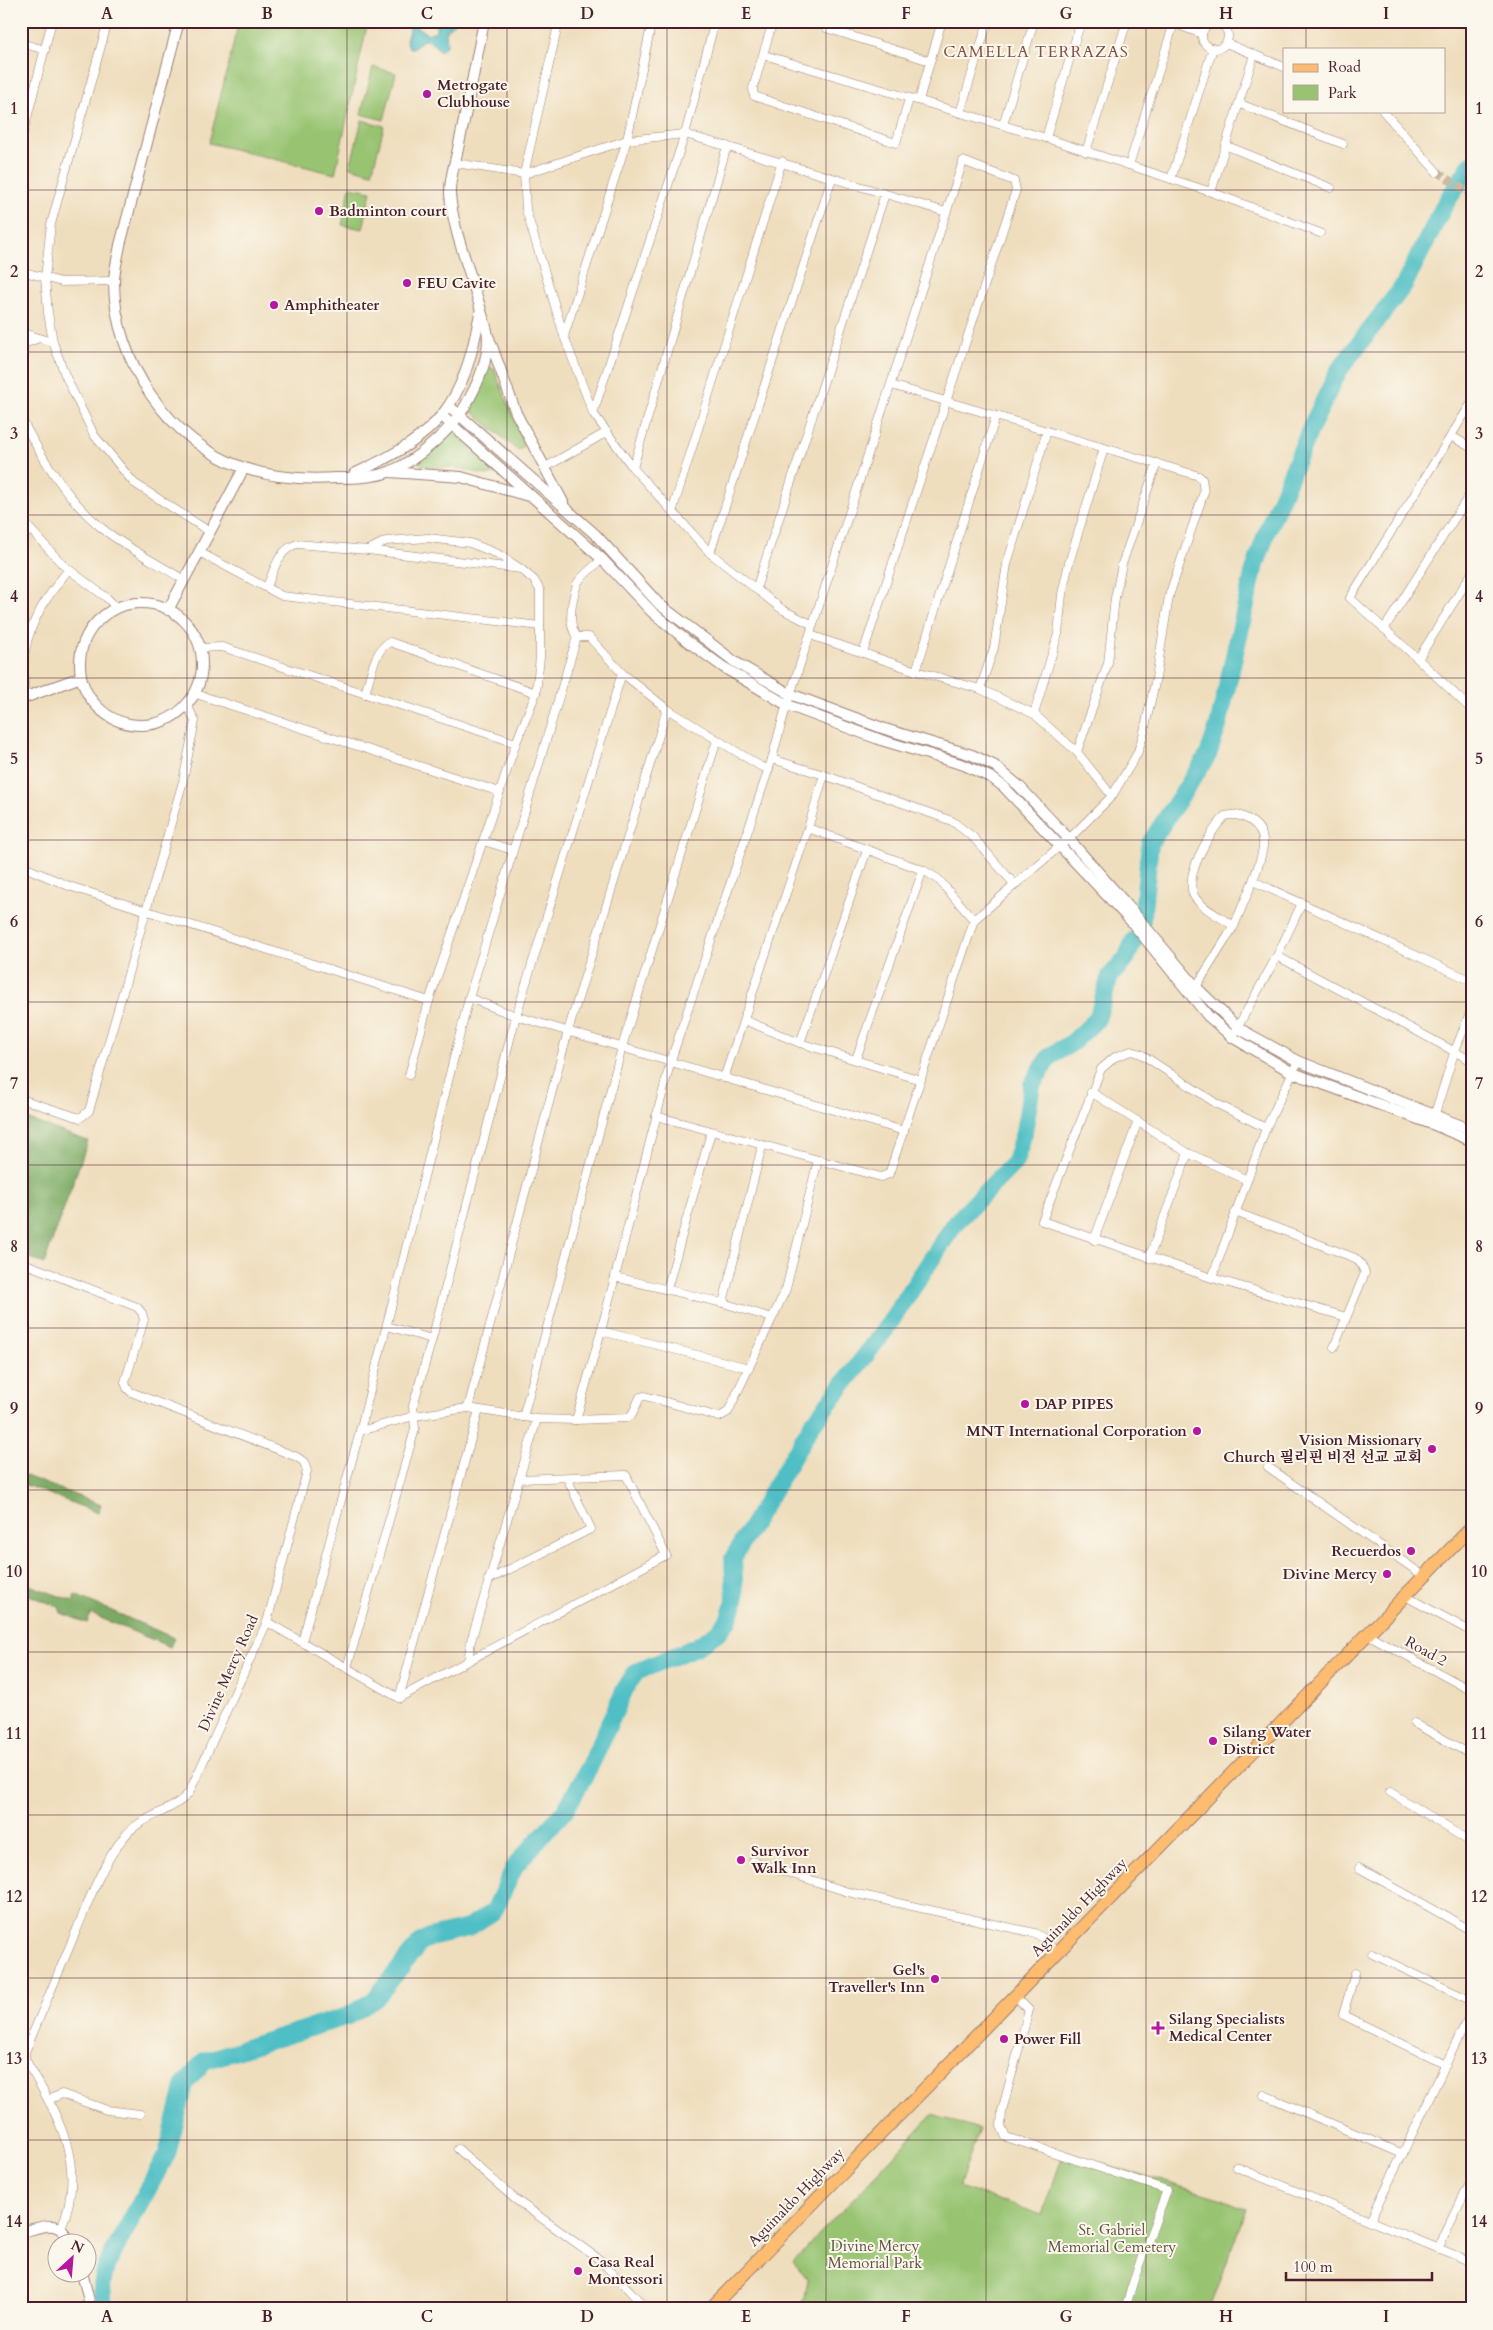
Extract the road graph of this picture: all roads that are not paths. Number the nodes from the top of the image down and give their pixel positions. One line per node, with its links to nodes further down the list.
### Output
1 (52, 21): 20 (street)
2 (108, 21): 53 (street)
3 (179, 21): 54 (street)
4 (484, 21): 41 (street)
5 (559, 21): 44 (street)
6 (652, 21): 34 (street)
7 (715, 21): 32 (street)
8 (773, 21): 21 (street)
9 (820, 21): 23 (street)
10 (942, 21): 23 (street)
11 (988, 21): 29 (street)
12 (1034, 21): 31 (street)
13 (1081, 21): 33 (street)
14 (1127, 21): 39 (street)
15 (1171, 22): 16 (street); 42 (street)
16 (1202, 34): 18 (street); 19 (street)
17 (21, 43): 20 (street)
18 (1226, 43): 19 (street); 22 (street)
19 (1213, 48): 46 (street)
20 (45, 50): 30 (street)
21 (764, 55): 25 (street); 25 (street)
22 (1254, 55): 24 (street); 27 (street)
23 (930, 61): 26 (street)
24 (1283, 67)
25 (909, 99): 26 (street)
26 (919, 100): 29 (street)
27 (1240, 104): 36 (street); 38 (street)
28 (1385, 112): 43 (street)
29 (960, 113): 31 (street)
30 (24, 121): 35 (street)
31 (1003, 125): 33 (street)
32 (685, 134): 34 (street); 37 (street); 66 (street)
33 (1046, 138): 39 (street)
34 (628, 140): 44 (street); 58 (street)
35 (21, 141)
36 (1343, 144)
37 (728, 146): 40 (street); 80 (street)
38 (1227, 146): 47 (street); 48 (street)
39 (1086, 152): 42 (street)
40 (782, 161): 45 (street); 86 (street)
41 (456, 163): 44 (street); 55 (street)
42 (1129, 165): 46 (street)
43 (1436, 172)
44 (524, 174): 58 (street)
45 (832, 178): 49 (street); 93 (street)
46 (1172, 179): 48 (street)
47 (1331, 188)
48 (1211, 192): 51 (street)
49 (885, 194): 50 (street); 100 (street)
50 (946, 212): 62 (street); 63 (street)
51 (1320, 233)
52 (21, 271): 53 (street)
53 (45, 278): 54 (street); 60 (street)
54 (114, 281): 78 (street)
55 (480, 310): 57 (street); 65 (street)
56 (21, 332): 59 (street)
57 (488, 336): 67 (street); 79 (street)
58 (564, 336): 66 (street)
59 (40, 338): 60 (street); 61 (street)
60 (53, 342): 89 (street)
61 (21, 345)
62 (890, 385): 63 (street); 103 (street)
63 (946, 401): 69 (street); 109 (street)
64 (1472, 402): 74 (street)
65 (449, 406): 67 (street); 68 (street)
66 (594, 413): 73 (street)
67 (459, 414): 71 (street); 85 (street)
68 (442, 416): 71 (street); 82 (street)
69 (996, 416): 72 (street); 111 (street)
70 (21, 418): 98 (street)
71 (452, 424): 81 (street); 84 (street)
72 (1047, 431): 75 (street); 114 (street)
73 (607, 432): 79 (street); 80 (street)
74 (1451, 436): 76 (street); 105 (street)
75 (1104, 448): 77 (street); 123 (street)
76 (1472, 448)
77 (1157, 463): 126 (street); 131 (street)
78 (244, 468): 82 (street); 89 (street)
79 (544, 468): 85 (street)
80 (633, 468): 86 (street)
81 (389, 472): 82 (street); 84 (street)
82 (346, 478)
83 (1472, 491): 105 (street)
84 (536, 498): 94 (street)
85 (568, 510): 119 (street)
86 (672, 512): 93 (street)
87 (21, 519): 88 (street)
88 (29, 530): 90 (street); 95 (street)
89 (210, 532): 92 (street)
90 (21, 540)
91 (368, 550): 96 (street); 96 (street); 99 (street)
92 (199, 552): 98 (street); 99 (street)
93 (710, 553): 100 (street)
94 (602, 559): 107 (street); 119 (street)
95 (69, 569): 101 (street); 118 (street)
96 (522, 569): 104 (street)
97 (1472, 572): 110 (street)
98 (184, 580): 102 (street)
99 (267, 587): 104 (street)
100 (756, 589): 103 (street)
101 (117, 608): 102 (street); 113 (street)
102 (168, 610): 108 (street)
103 (813, 625): 106 (street)
104 (540, 626): 115 (street)
105 (1384, 629): 110 (street)
106 (810, 635): 109 (street); 119 (street)
107 (576, 638): 112 (street); 136 (street)
108 (200, 648): 116 (street); 117 (street)
109 (863, 653): 111 (street)
110 (1418, 659): 122 (street)
111 (916, 671): 114 (street)
112 (622, 673): 121 (street); 153 (street)
113 (81, 677): 118 (street); 120 (street)
114 (980, 689): 123 (street)
115 (536, 693): 117 (street); 125 (street)
116 (196, 694): 120 (street); 130 (street)
117 (365, 694): 125 (street)
118 (23, 699)
119 (789, 700): 127 (street); 133 (street); 135 (street)
120 (187, 706): 143 (street)
121 (667, 710): 124 (street); 155 (street)
122 (1472, 710)
123 (1034, 714): 126 (street)
124 (718, 740): 128 (street); 158 (street)
125 (516, 743): 130 (street)
126 (1077, 752): 131 (street)
127 (772, 760): 128 (street); 129 (street)
128 (769, 769): 161 (street)
129 (824, 775): 132 (street); 141 (street)
130 (500, 792): 134 (street)
131 (1112, 796): 133 (street)
132 (808, 828): 137 (street); 154 (street)
133 (1068, 838): 135 (street); 144 (street)
134 (484, 840): 136 (street); 151 (street)
135 (1058, 847): 141 (street); 144 (street)
136 (512, 850): 150 (street)
137 (867, 850): 139 (street); 157 (street)
138 (21, 863): 143 (street)
139 (923, 870): 145 (street); 160 (street)
140 (1253, 881): 142 (street); 146 (street); 146 (street)
141 (1015, 885): 145 (street)
142 (1302, 903): 147 (street); 148 (street)
143 (146, 909): 151 (street); 169 (street)
144 (1133, 918): 149 (street)
145 (974, 920): 167 (street)
146 (1234, 926): 149 (street)
147 (1277, 956): 156 (street); 159 (street)
148 (1472, 981)
149 (1193, 991): 156 (street)
150 (469, 998): 153 (street); 192 (street)
151 (429, 1001): 165 (street)
152 (1472, 1008): 159 (street)
153 (516, 1016): 155 (street); 194 (street)
154 (744, 1020): 157 (street); 166 (street)
155 (568, 1031): 158 (street); 197 (street)
156 (1235, 1033): 162 (street); 164 (street)
157 (800, 1043): 160 (street)
158 (622, 1046): 161 (street); 200 (street)
159 (1454, 1053): 163 (street); 171 (street)
160 (856, 1059): 167 (street)
161 (671, 1060): 166 (street); 170 (street)
162 (1298, 1061): 164 (street); 171 (street)
163 (1472, 1062)
164 (1293, 1073): 171 (street); 173 (street)
165 (409, 1075)
166 (724, 1078): 175 (street)
167 (921, 1080): 175 (street)
168 (1091, 1092): 172 (street); 173 (street); 183 (street)
169 (21, 1099)
170 (656, 1116): 176 (street); 186 (street)
171 (1434, 1119): 174 (street); 177 (street)
172 (1138, 1121): 179 (street); 183 (street)
173 (1266, 1128): 181 (street)
174 (1472, 1130)
175 (904, 1131): 180 (street)
176 (711, 1132): 178 (street); 188 (street)
177 (1472, 1141)
178 (762, 1146): 180 (street); 189 (street)
179 (1188, 1152): 181 (street); 184 (street)
180 (818, 1160): 191 (street)
181 (1247, 1180): 182 (street)
182 (1235, 1212): 187 (street); 190 (street)
183 (1094, 1240): 184 (street)
184 (1149, 1258): 187 (street)
185 (21, 1262): 211 (street, Divine Mercy Road)
186 (615, 1277): 188 (street); 193 (street)
187 (1212, 1278): 190 (street)
188 (667, 1289): 189 (street)
189 (723, 1302): 191 (street)
190 (1346, 1317): 195 (street)
191 (772, 1318): 196 (street)
192 (387, 1326): 194 (street); 203 (street)
193 (601, 1331): 196 (street); 202 (street)
194 (432, 1339): 199 (street)
195 (1334, 1347)
196 (749, 1368): 202 (street)
197 (468, 1408): 198 (street); 199 (street)
198 (479, 1410): 200 (street); 218 (street)
199 (414, 1416): 203 (street); 216 (street)
200 (523, 1417): 201 (street)
201 (536, 1419): 202 (street); 206 (street)
202 (576, 1420)
203 (360, 1431): 214 (street)
204 (1268, 1467): 208 (street)
205 (567, 1478): 206 (street); 209 (street); 215 (street)
206 (519, 1479): 209 (street)
207 (1472, 1527): 208 (main road, Aguinaldo Highway)
208 (1424, 1576): 210 (main road, Aguinaldo Highway)
209 (488, 1580): 215 (street)
210 (1405, 1596): 212 (street); 213 (main road, Aguinaldo Highway)
211 (267, 1622): 214 (street); 232 (street, Divine Mercy Road)
212 (1472, 1632)
213 (1367, 1634): 217 (street, Road 2); 226 (main road, Aguinaldo Highway)
214 (302, 1642): 216 (street)
215 (468, 1661): 218 (street)
216 (348, 1668): 218 (street)
217 (1472, 1691)
218 (399, 1698)
219 (1414, 1723): 220 (street)
220 (1472, 1754)
221 (1390, 1792): 222 (street)
222 (1472, 1843)
223 (753, 1861): 226 (street)
224 (1358, 1868): 225 (street)
225 (1472, 1931)
226 (1056, 1953): 229 (main road, Aguinaldo Highway)
227 (1372, 1954): 230 (street)
228 (1355, 1973): 233 (street)
229 (1015, 1996): 250 (main road, Aguinaldo Highway); 251 (street)
230 (1472, 2001)
231 (1472, 2010): 233 (street)
232 (23, 2057): 235 (street, Divine Mercy Road)
233 (1446, 2065): 238 (street)
234 (1264, 2094): 238 (street)
235 (48, 2100): 236 (street); 242 (street, Divine Mercy Road)
236 (140, 2114)
237 (458, 2149): 249 (street)
238 (1403, 2154): 241 (street)
239 (1236, 2167): 241 (street)
240 (1472, 2178): 245 (street)
241 (1370, 2221): 245 (street)
242 (61, 2228): 243 (street); 244 (street)
243 (21, 2232)
244 (64, 2232)
245 (1438, 2248): 246 (street)
246 (1472, 2262)
247 (84, 2282): 248 (street)
248 (88, 2309)
249 (647, 2309)
250 (710, 2309)
251 (1125, 2309)

